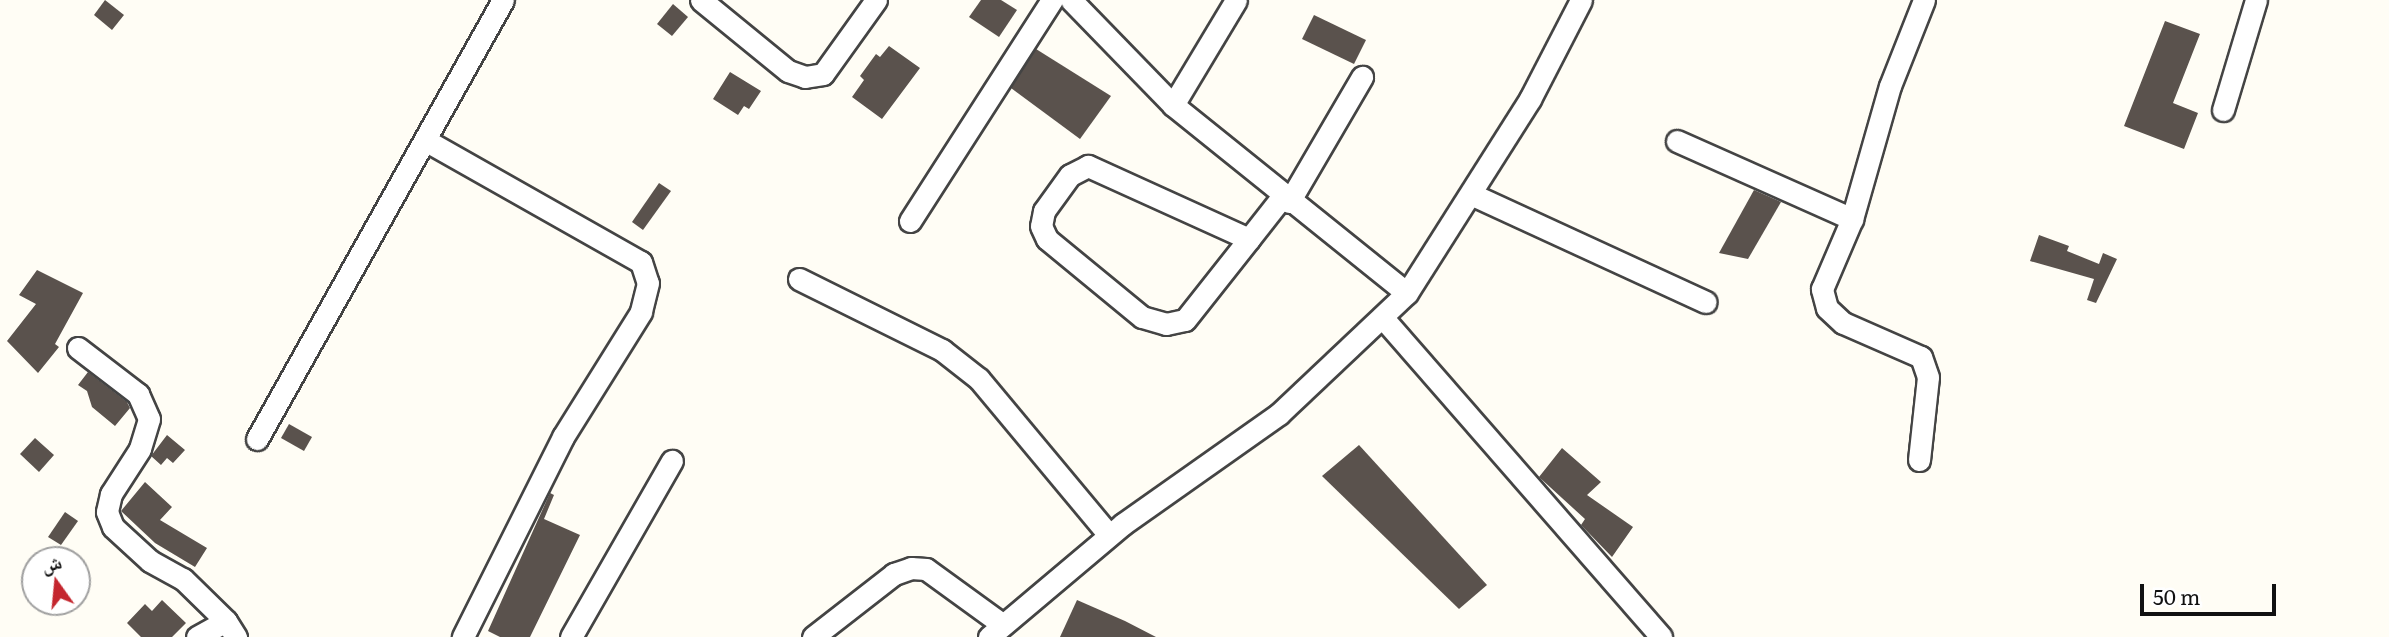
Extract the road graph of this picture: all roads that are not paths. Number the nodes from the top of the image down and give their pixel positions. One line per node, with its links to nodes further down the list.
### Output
1 (503, 0): 13 (street)
2 (701, 0): 3 (street)
3 (876, 0)
4 (1052, 0): 18 (street)
5 (1071, 0): 11 (street)
6 (1236, 0): 11 (street)
7 (1581, 0): 15 (street)
8 (1924, 0): 17 (street)
9 (2256, 0): 12 (street)
10 (1362, 77): 16 (street)
11 (1172, 105): 16 (street)
12 (2223, 110)
13 (425, 140): 25 (street); 32 (street)
14 (1677, 141): 17 (street)
15 (1473, 195): 21 (street); 22 (street)
16 (1286, 200): 19 (street); 21 (street)
17 (1852, 219): 26 (street)
18 (910, 221)
19 (1249, 239): 19 (street)
20 (799, 279): 28 (street)
21 (1407, 293): 23 (street)
22 (1706, 302)
23 (1383, 318): 28 (street); 35 (street)
24 (78, 348): 29 (street)
25 (257, 439)
26 (1919, 460)
27 (671, 461): 33 (street)
28 (1109, 535): 30 (street)
29 (231, 629): 31 (street)
30 (996, 631): 34 (street)
31 (197, 637)
32 (463, 637)
33 (571, 637)
34 (813, 637)
35 (1661, 637)

